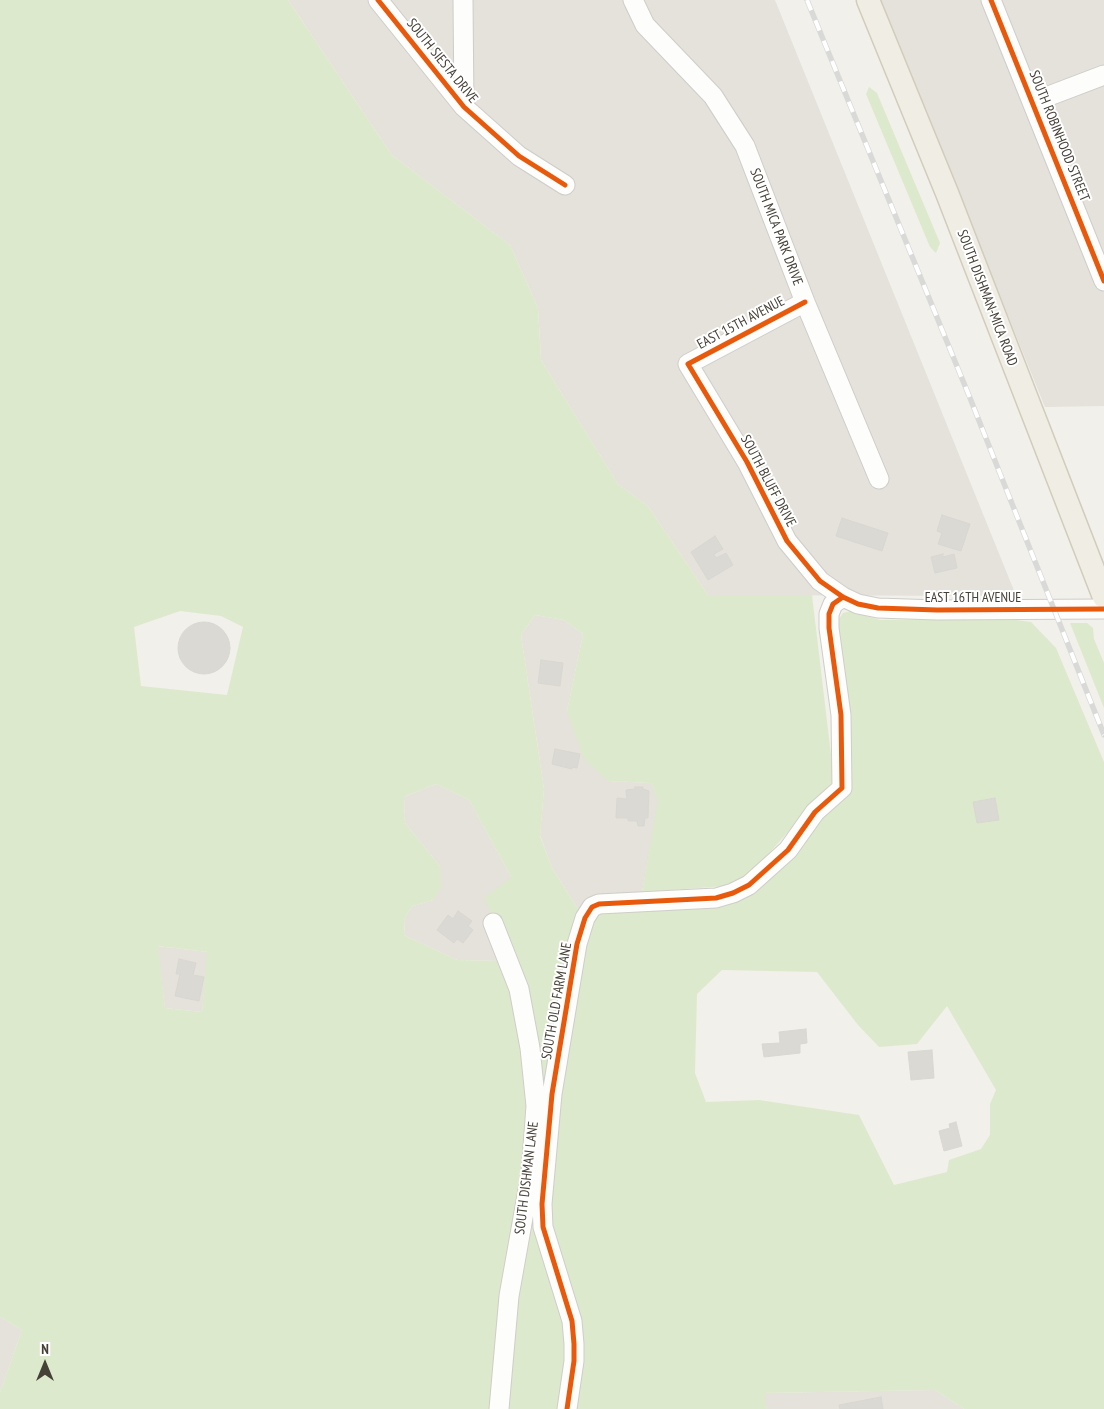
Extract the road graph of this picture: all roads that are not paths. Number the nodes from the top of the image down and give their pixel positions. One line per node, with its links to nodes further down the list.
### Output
1 (378, 0): 8 (street, SOUTH SIESTA DRIVE)
2 (463, 0): 8 (street)
3 (634, 0): 11 (street, SOUTH MICA PARK DRIVE)
4 (868, 0): 15 (main road, SOUTH DISHMAN-MICA ROAD)
5 (991, 0): 7 (street, SOUTH ROBINHOOD STREET)
6 (1104, 74): 7 (street)
7 (1033, 102): 10 (street, SOUTH ROBINHOOD STREET)
8 (464, 107): 9 (street, SOUTH SIESTA DRIVE)
9 (565, 185)
10 (1104, 281)
11 (805, 302): 12 (street, EAST 15TH AVENUE); 13 (street, SOUTH MICA PARK DRIVE)
12 (688, 364): 14 (street, SOUTH BLUFF DRIVE)
13 (879, 479)
14 (843, 597): 16 (street, EAST 16TH AVENUE); 19 (street, SOUTH OLD FARM LANE)
15 (1104, 597)
16 (1104, 609)
17 (493, 923): 18 (street, SOUTH DISHMAN LANE)
18 (499, 1409)
19 (567, 1409)

